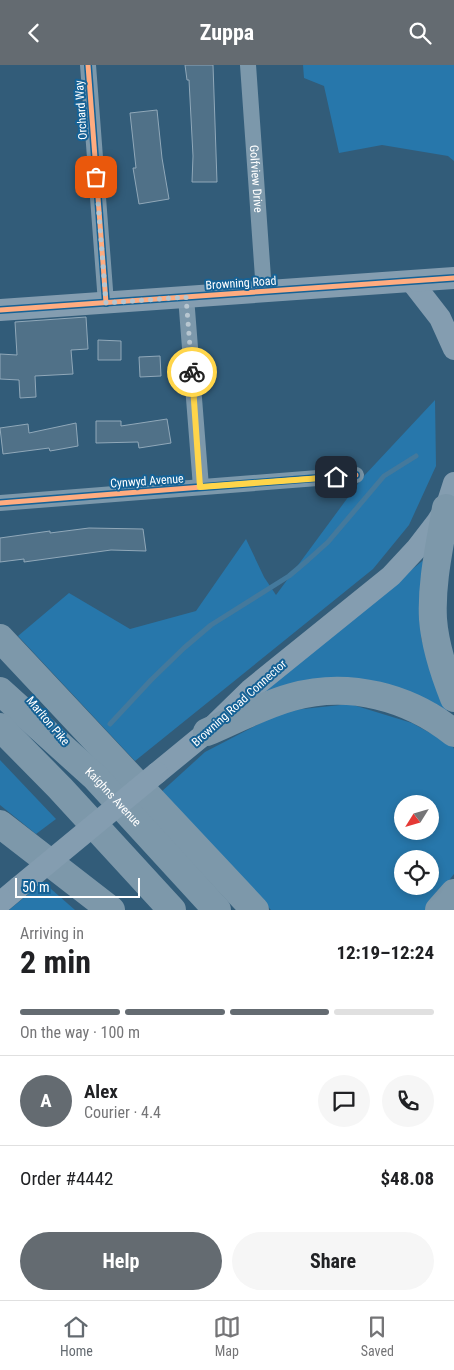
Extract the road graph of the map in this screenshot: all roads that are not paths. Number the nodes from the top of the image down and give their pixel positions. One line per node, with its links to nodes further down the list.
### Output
1 (88, 65): 7 (street, Orchard Way)
2 (248, 65): 5 (street, Golfview Drive)
3 (454, 278): 4 (main road, Browning Road)
4 (412, 282): 5 (main road, Browning Road); 9 (main road)
5 (264, 292): 6 (main road, Browning Road)
6 (186, 297): 7 (main road, Browning Road); 11 (street)
7 (106, 303): 8 (main road, Browning Road)
8 (0, 310)
9 (454, 349)
10 (356, 475): 11 (street, Cynwyd Avenue)
11 (200, 487): 13 (street, Cynwyd Avenue)
12 (450, 495): 17 (highway); 19 (main road, Browning Road Connector)
13 (0, 503)
14 (0, 638): 30 (highway)
15 (0, 665): 21 (highway, Marlton Pike)
16 (0, 691): 21 (highway, Kaighns Avenue)
17 (454, 698)
18 (0, 727): 28 (highway)
19 (207, 732): 20 (highway); 25 (main road, Browning Road Connector, bridge)
20 (454, 733)
21 (96, 778): 29 (highway, Kaighns Avenue)
22 (0, 824): 23 (highway)
23 (65, 875): 26 (highway); 27 (highway)
24 (454, 893): 31 (highway)
25 (0, 903)
26 (96, 910)
27 (111, 910)
28 (172, 910)
29 (217, 910)
30 (255, 910)
31 (439, 910)

